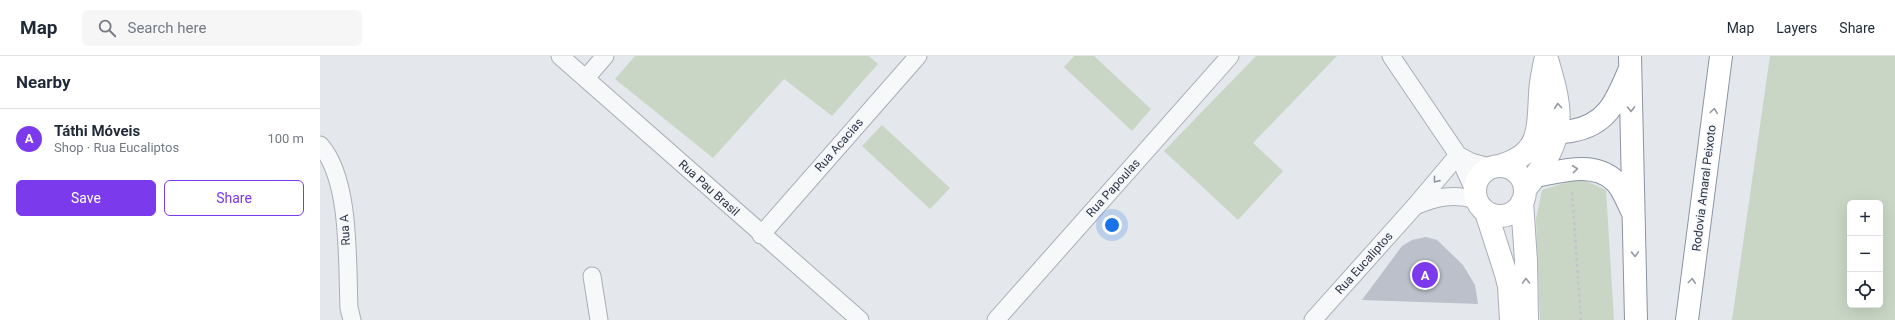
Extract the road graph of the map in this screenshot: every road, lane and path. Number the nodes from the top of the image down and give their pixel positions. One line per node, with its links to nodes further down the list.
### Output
1 (560, 56): 9 (street, Rua Pau Brasil)
2 (605, 56): 9 (street)
3 (918, 56): 20 (street, Rua Acacias)
4 (1230, 56): 25 (street, Rua Papoulas)
5 (1391, 56): 13 (street)
6 (1546, 56): 10 (main road, one-way to 6); 11 (main road)
7 (1721, 56): 31 (main road, Rodovia Amaral Peixoto, one-way to 7)
8 (1630, 61): 10 (main road); 19 (main road, one-way to 19)
9 (586, 78): 20 (street, Rua Pau Brasil)
10 (1558, 132): 11 (main road); 16 (main road)
11 (1534, 143): 14 (main road)
12 (320, 145): 22 (street, Rua A)
13 (1458, 155): 14 (street); 17 (street); 18 (street, Rua Eucaliptos, one-way to 18)
14 (1496, 167): 16 (main road); 17 (main road)
15 (1570, 170): 16 (main road); 19 (main road, one-way to 19); 29 (path)
16 (1528, 190): 17 (main road); 28 (main road, one-way to 16)
17 (1479, 201): 18 (street, Rua Eucaliptos); 27 (main road)
18 (1415, 206): 26 (street, Rua Eucaliptos)
19 (1634, 215): 30 (main road, one-way to 30)
20 (761, 235): 24 (street, Rua Pau Brasil)
21 (592, 276): 23 (street)
22 (352, 320)
23 (599, 320)
24 (860, 320)
25 (996, 320)
26 (1313, 320)
27 (1511, 320)
28 (1527, 320)
29 (1581, 320)
30 (1636, 320)
31 (1687, 320)

